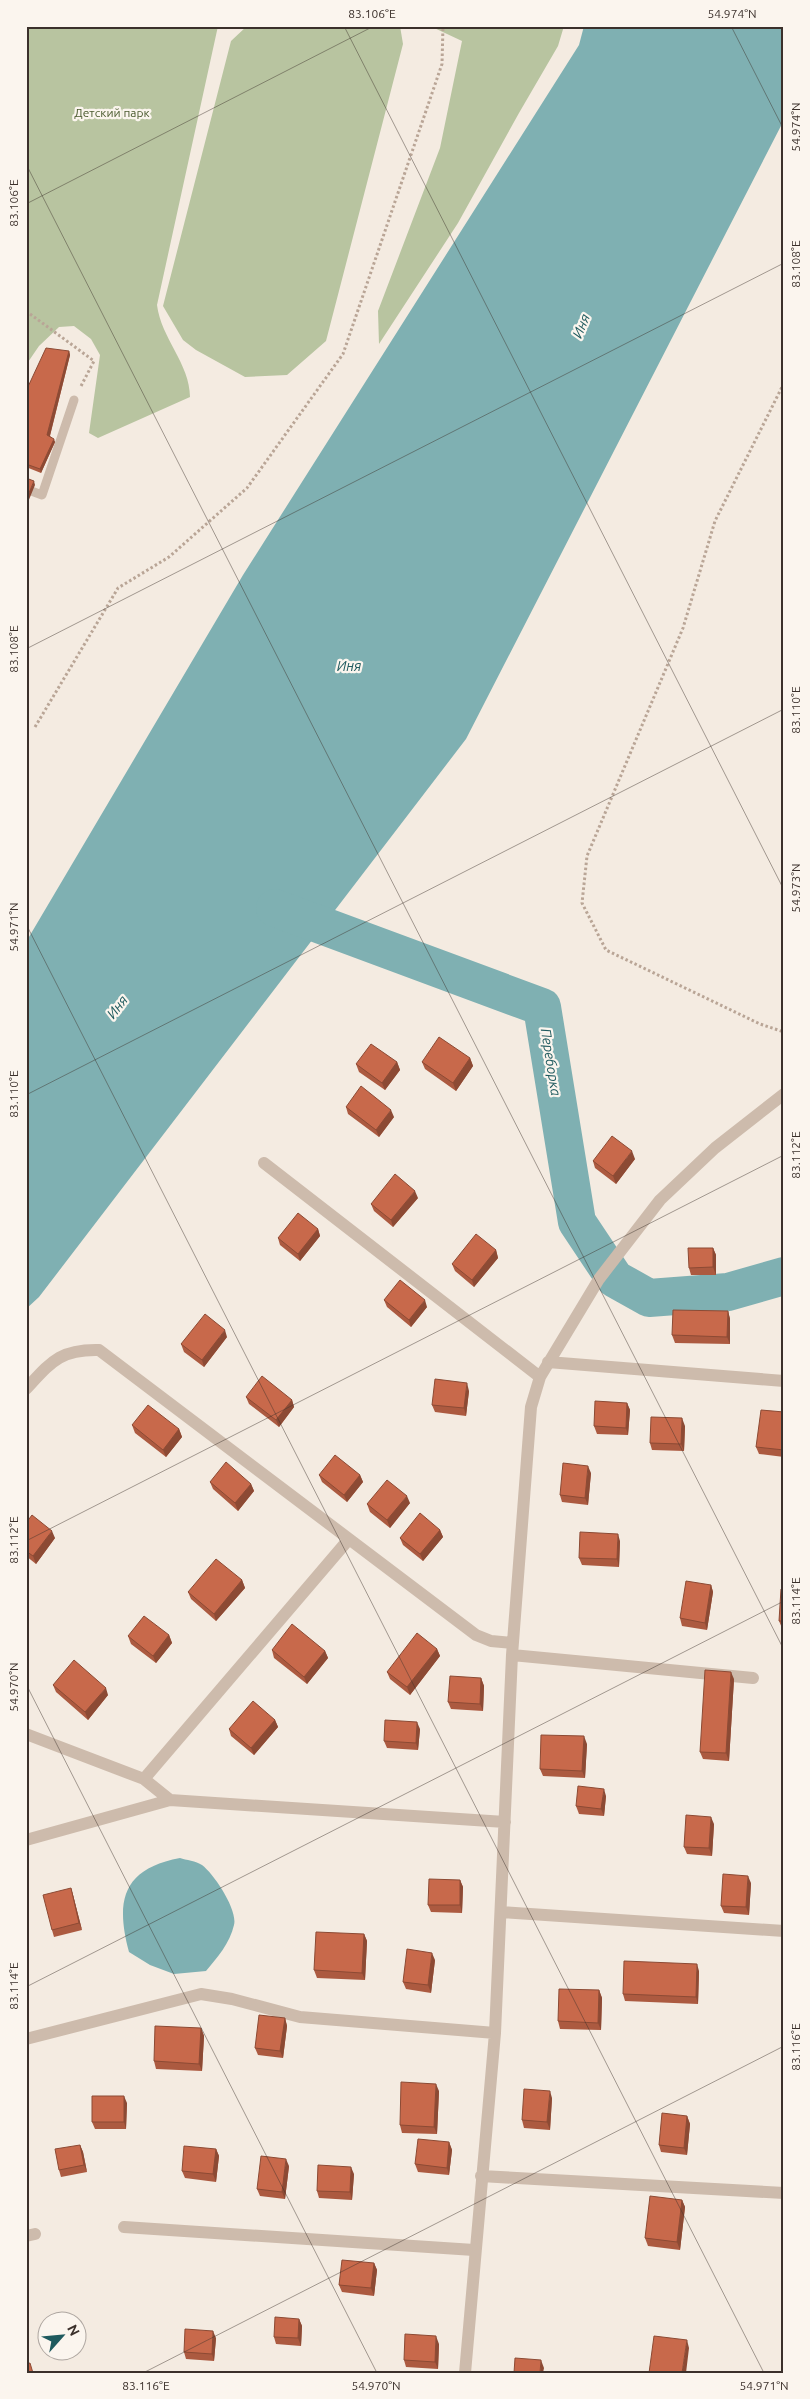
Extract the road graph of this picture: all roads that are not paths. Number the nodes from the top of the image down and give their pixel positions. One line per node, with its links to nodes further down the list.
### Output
1 (74, 400): 2 (lane)
2 (26, 489)
3 (784, 1094): 5 (street)
4 (264, 1163): 6 (street)
5 (548, 1362): 6 (street); 7 (street)
6 (540, 1377): 10 (street)
7 (784, 1381)
8 (26, 1389): 9 (street)
9 (349, 1539): 10 (street); 13 (street)
10 (512, 1649): 11 (street); 15 (street)
11 (753, 1678)
12 (26, 1734): 13 (street)
13 (144, 1779): 14 (street)
14 (170, 1800): 15 (street); 16 (street)
15 (505, 1822): 17 (street)
16 (26, 1840)
17 (501, 1912): 18 (street); 19 (street)
18 (784, 1931)
19 (495, 2033): 20 (street); 21 (street)
20 (26, 2039)
21 (481, 2176): 22 (street); 24 (street)
22 (784, 2193)
23 (124, 2227): 24 (street)
24 (474, 2250): 25 (street)
25 (465, 2373)

